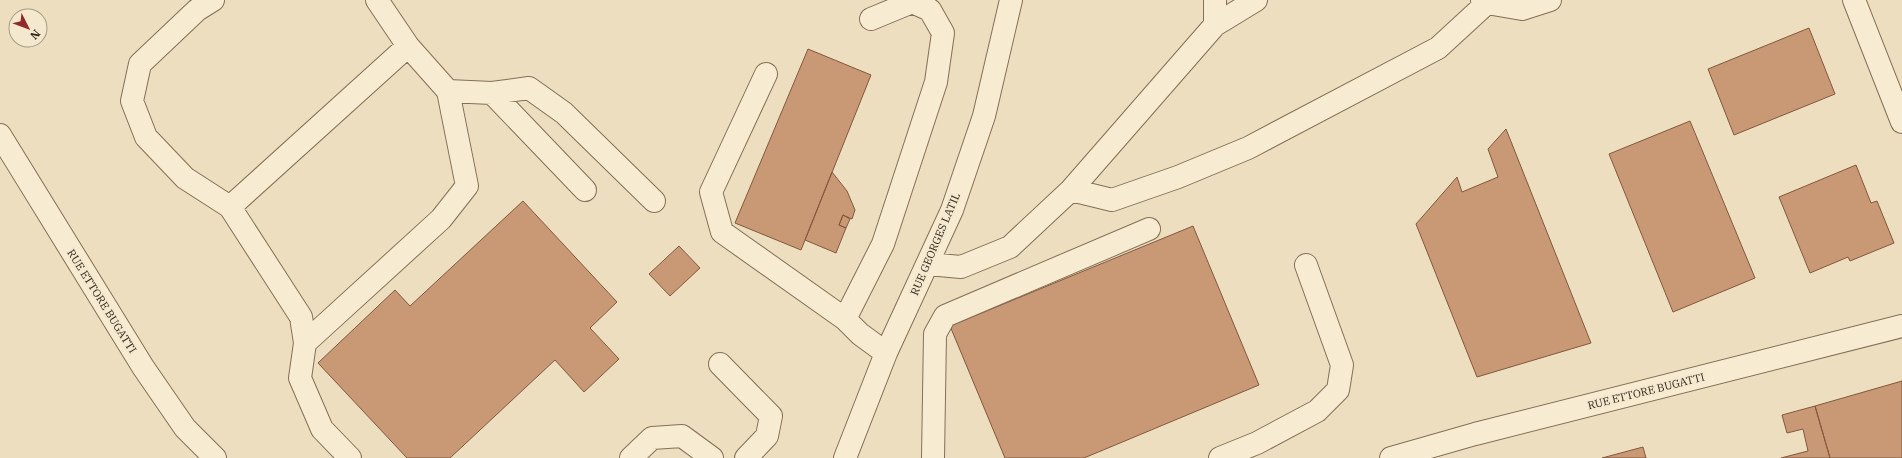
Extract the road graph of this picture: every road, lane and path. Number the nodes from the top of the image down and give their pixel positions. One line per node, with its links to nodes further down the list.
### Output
1 (213, 0): 20 (street)
2 (378, 0): 11 (street)
3 (1010, 0): 22 (street, RUE GEORGES LATIL)
4 (1215, 0): 10 (street)
5 (1256, 0): 10 (street)
6 (1550, 0): 8 (street)
7 (1854, 0): 15 (street)
8 (1484, 2): 18 (street)
9 (871, 19): 24 (street)
10 (1215, 26): 18 (street)
11 (408, 46): 13 (street); 20 (street)
12 (766, 74): 24 (street)
13 (448, 91): 14 (street); 26 (street)
14 (492, 93): 17 (street); 19 (street)
15 (1902, 122)
16 (0, 135): 30 (street, RUE ETTORE BUGATTI)
17 (585, 190)
18 (1071, 190): 22 (street)
19 (654, 201)
20 (230, 207): 26 (street)
21 (1149, 229): 36 (street)
22 (928, 264): 27 (street, RUE GEORGES LATIL)
23 (1306, 265): 29 (street)
24 (845, 319): 27 (street)
25 (1902, 326): 38 (street, RUE ETTORE BUGATTI)
26 (304, 343): 31 (street)
27 (886, 353): 35 (street, RUE GEORGES LATIL)
28 (720, 364): 34 (street)
29 (1260, 451): 37 (street)
30 (214, 458)
31 (350, 458)
32 (631, 458): 33 (street)
33 (712, 458)
34 (746, 458)
35 (845, 458)
36 (933, 458)
37 (1220, 458)
38 (1391, 458)

